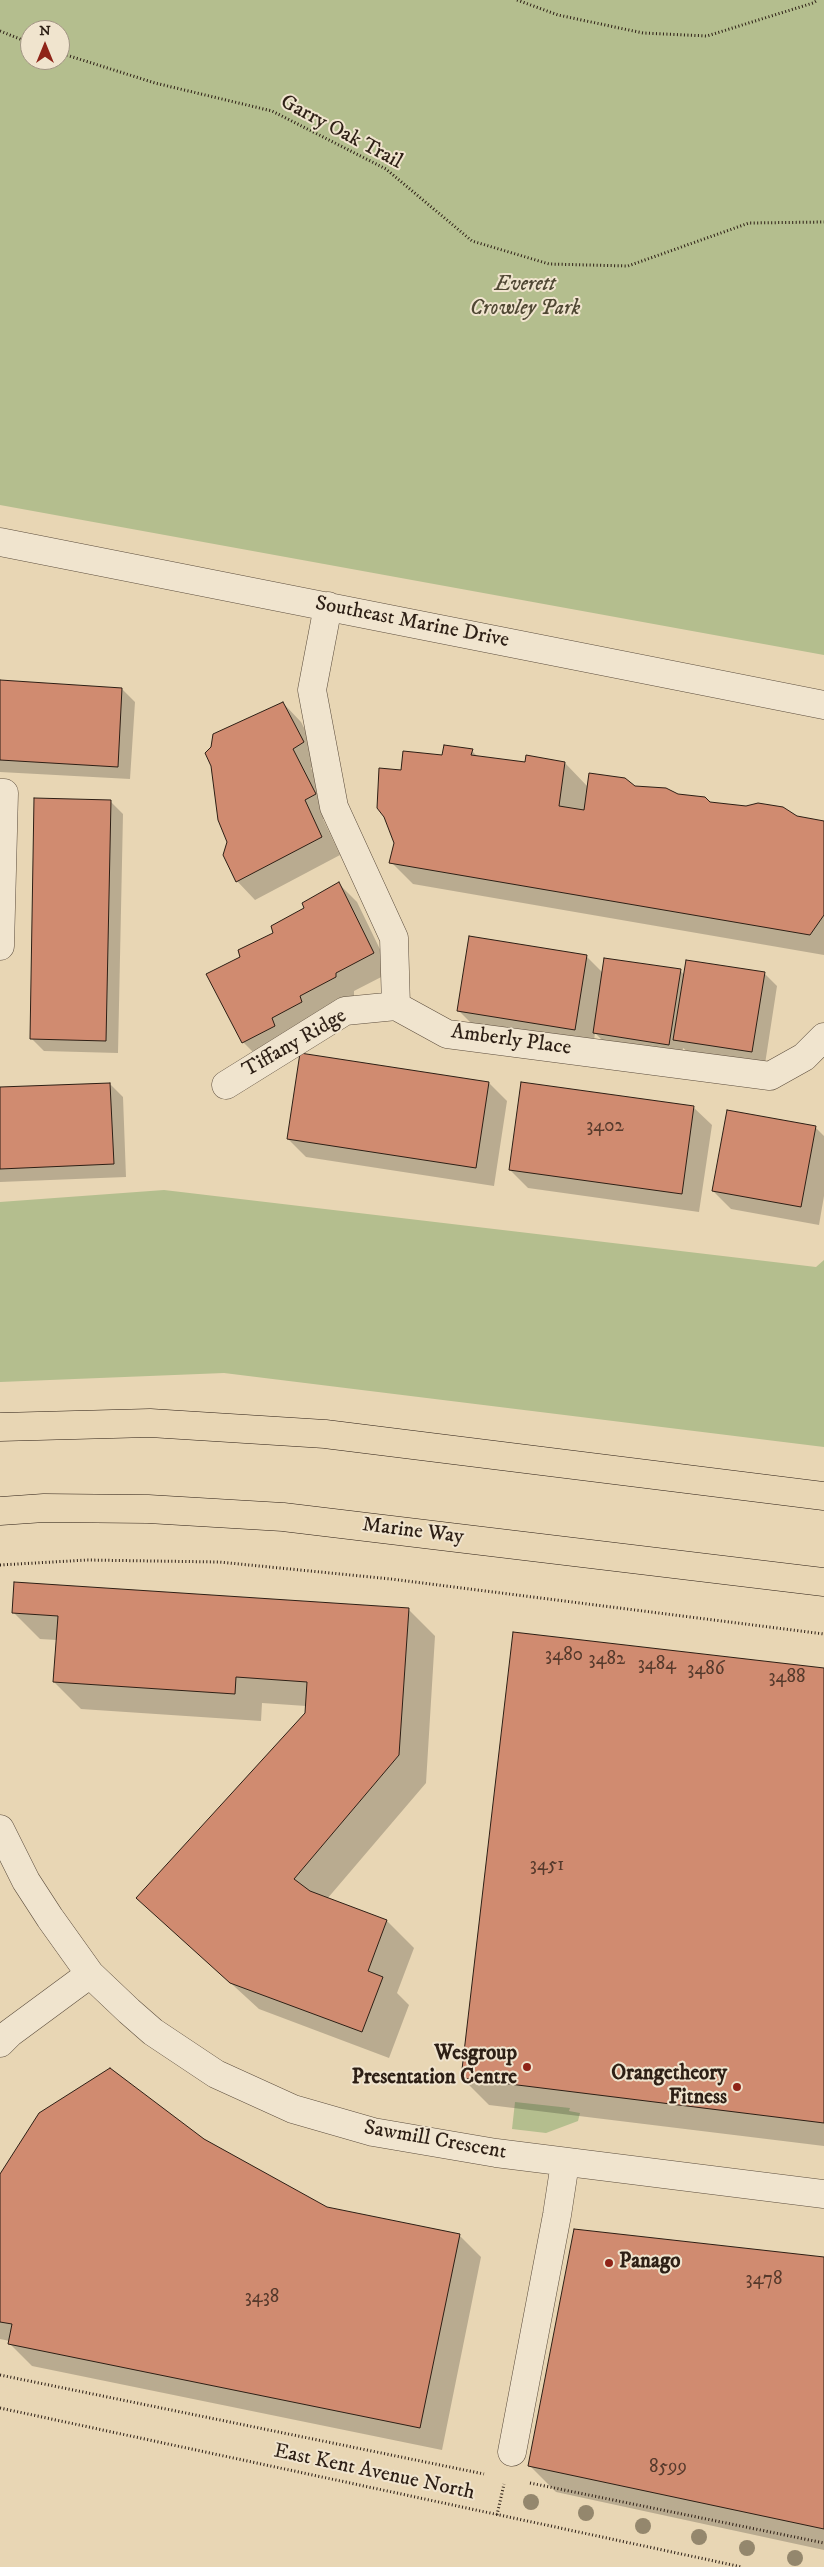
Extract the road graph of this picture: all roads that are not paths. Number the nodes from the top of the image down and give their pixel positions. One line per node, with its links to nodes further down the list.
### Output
1 (0, 542): 2 (street, Southeast Marine Drive)
2 (328, 606): 3 (street, Southeast Marine Drive); 6 (street)
3 (824, 705)
4 (2, 793): 5 (street)
5 (0, 946)
6 (396, 1006): 7 (street, Amberly Place); 8 (street, Tiffany Ridge)
7 (824, 1037)
8 (226, 1084)
9 (0, 1427): 10 (main road)
10 (824, 1496)
11 (0, 1511): 12 (main road, Marine Way)
12 (824, 1582)
13 (0, 1829): 14 (street, Sawmill Crescent)
14 (90, 1974): 15 (street); 16 (street, Sawmill Crescent)
15 (0, 2043)
16 (565, 2163): 17 (street, Sawmill Crescent); 18 (street)
17 (824, 2194)
18 (512, 2452)

